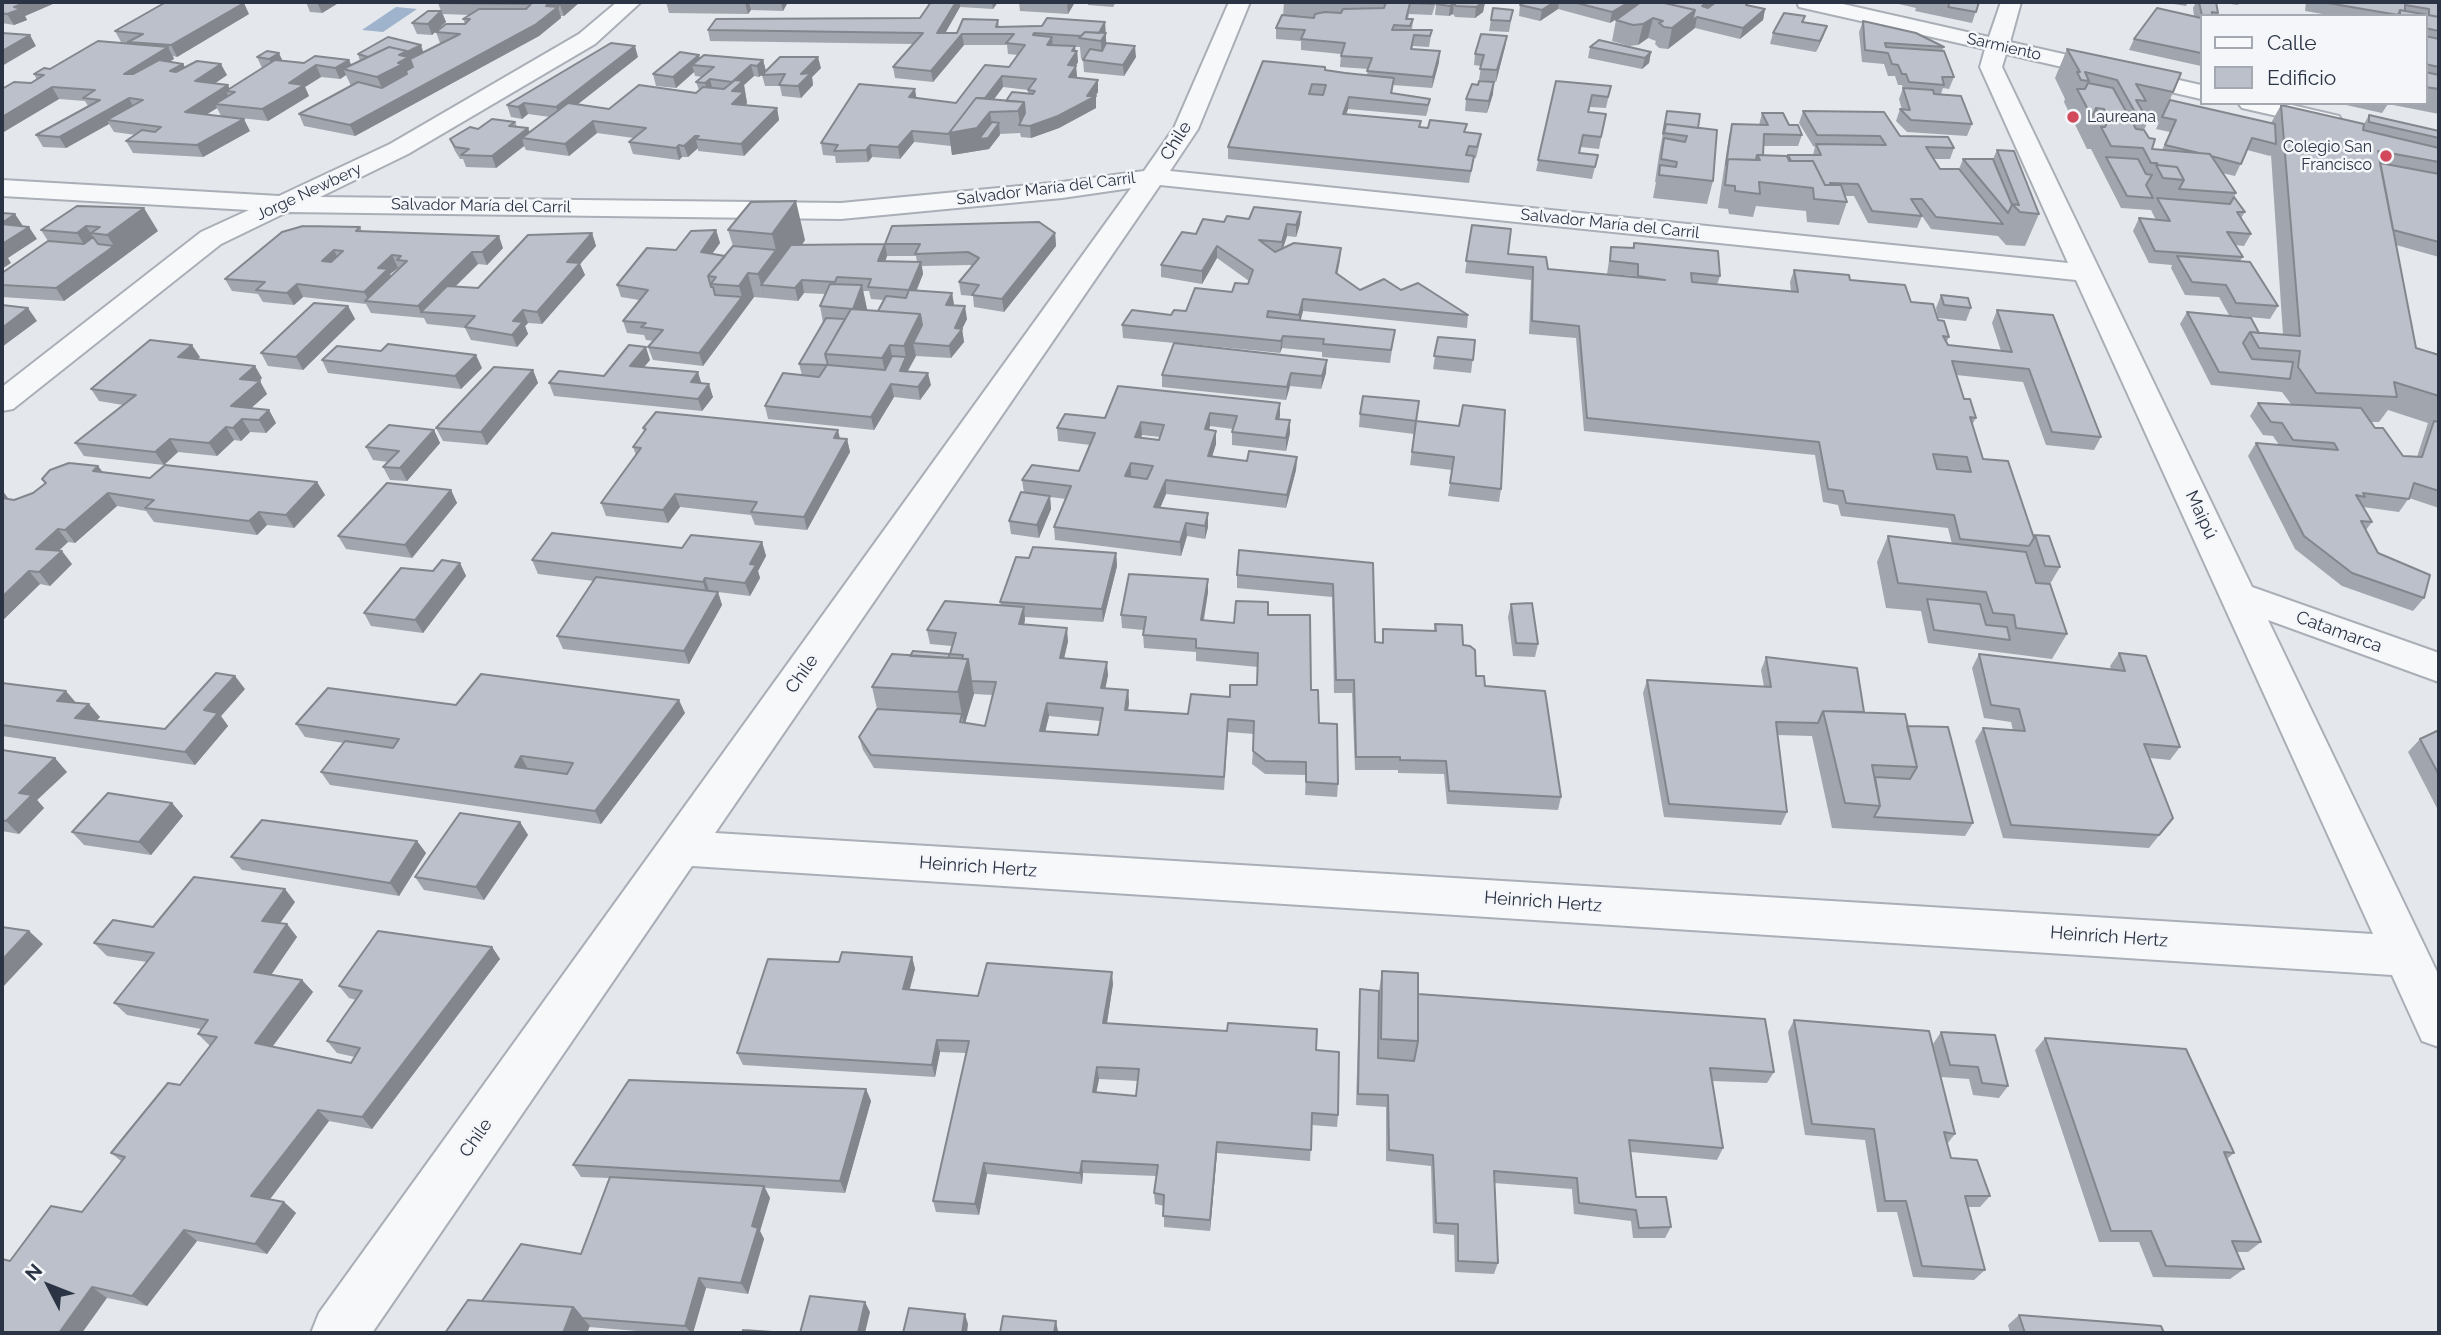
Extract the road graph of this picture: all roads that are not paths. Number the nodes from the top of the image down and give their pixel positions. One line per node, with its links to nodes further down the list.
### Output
1 (629, 2): 11 (street, Jorge Newbery)
2 (1240, 2): 9 (street, Chile)
3 (1807, 2): 5 (street, Sarmiento)
4 (2011, 2): 5 (street, Maipú)
5 (1997, 46): 6 (street, Sarmiento); 12 (street, Maipú)
6 (2200, 92)
7 (2259, 105): 8 (street)
8 (2358, 128)
9 (1153, 177): 11 (street, Salvador María del Carril); 12 (street, Salvador María del Carril); 16 (street, Chile)
10 (2, 188): 11 (street, Salvador María del Carril)
11 (283, 204): 13 (street, Jorge Newbery)
12 (2087, 273): 14 (street, Maipú)
13 (2, 402)
14 (2238, 595): 15 (street, Catamarca); 17 (street, Maipú)
15 (2439, 668)
16 (680, 848): 17 (street, Heinrich Hertz); 19 (street, Chile)
17 (2407, 956): 18 (street, Maipú)
18 (2439, 1026)
19 (339, 1333)

